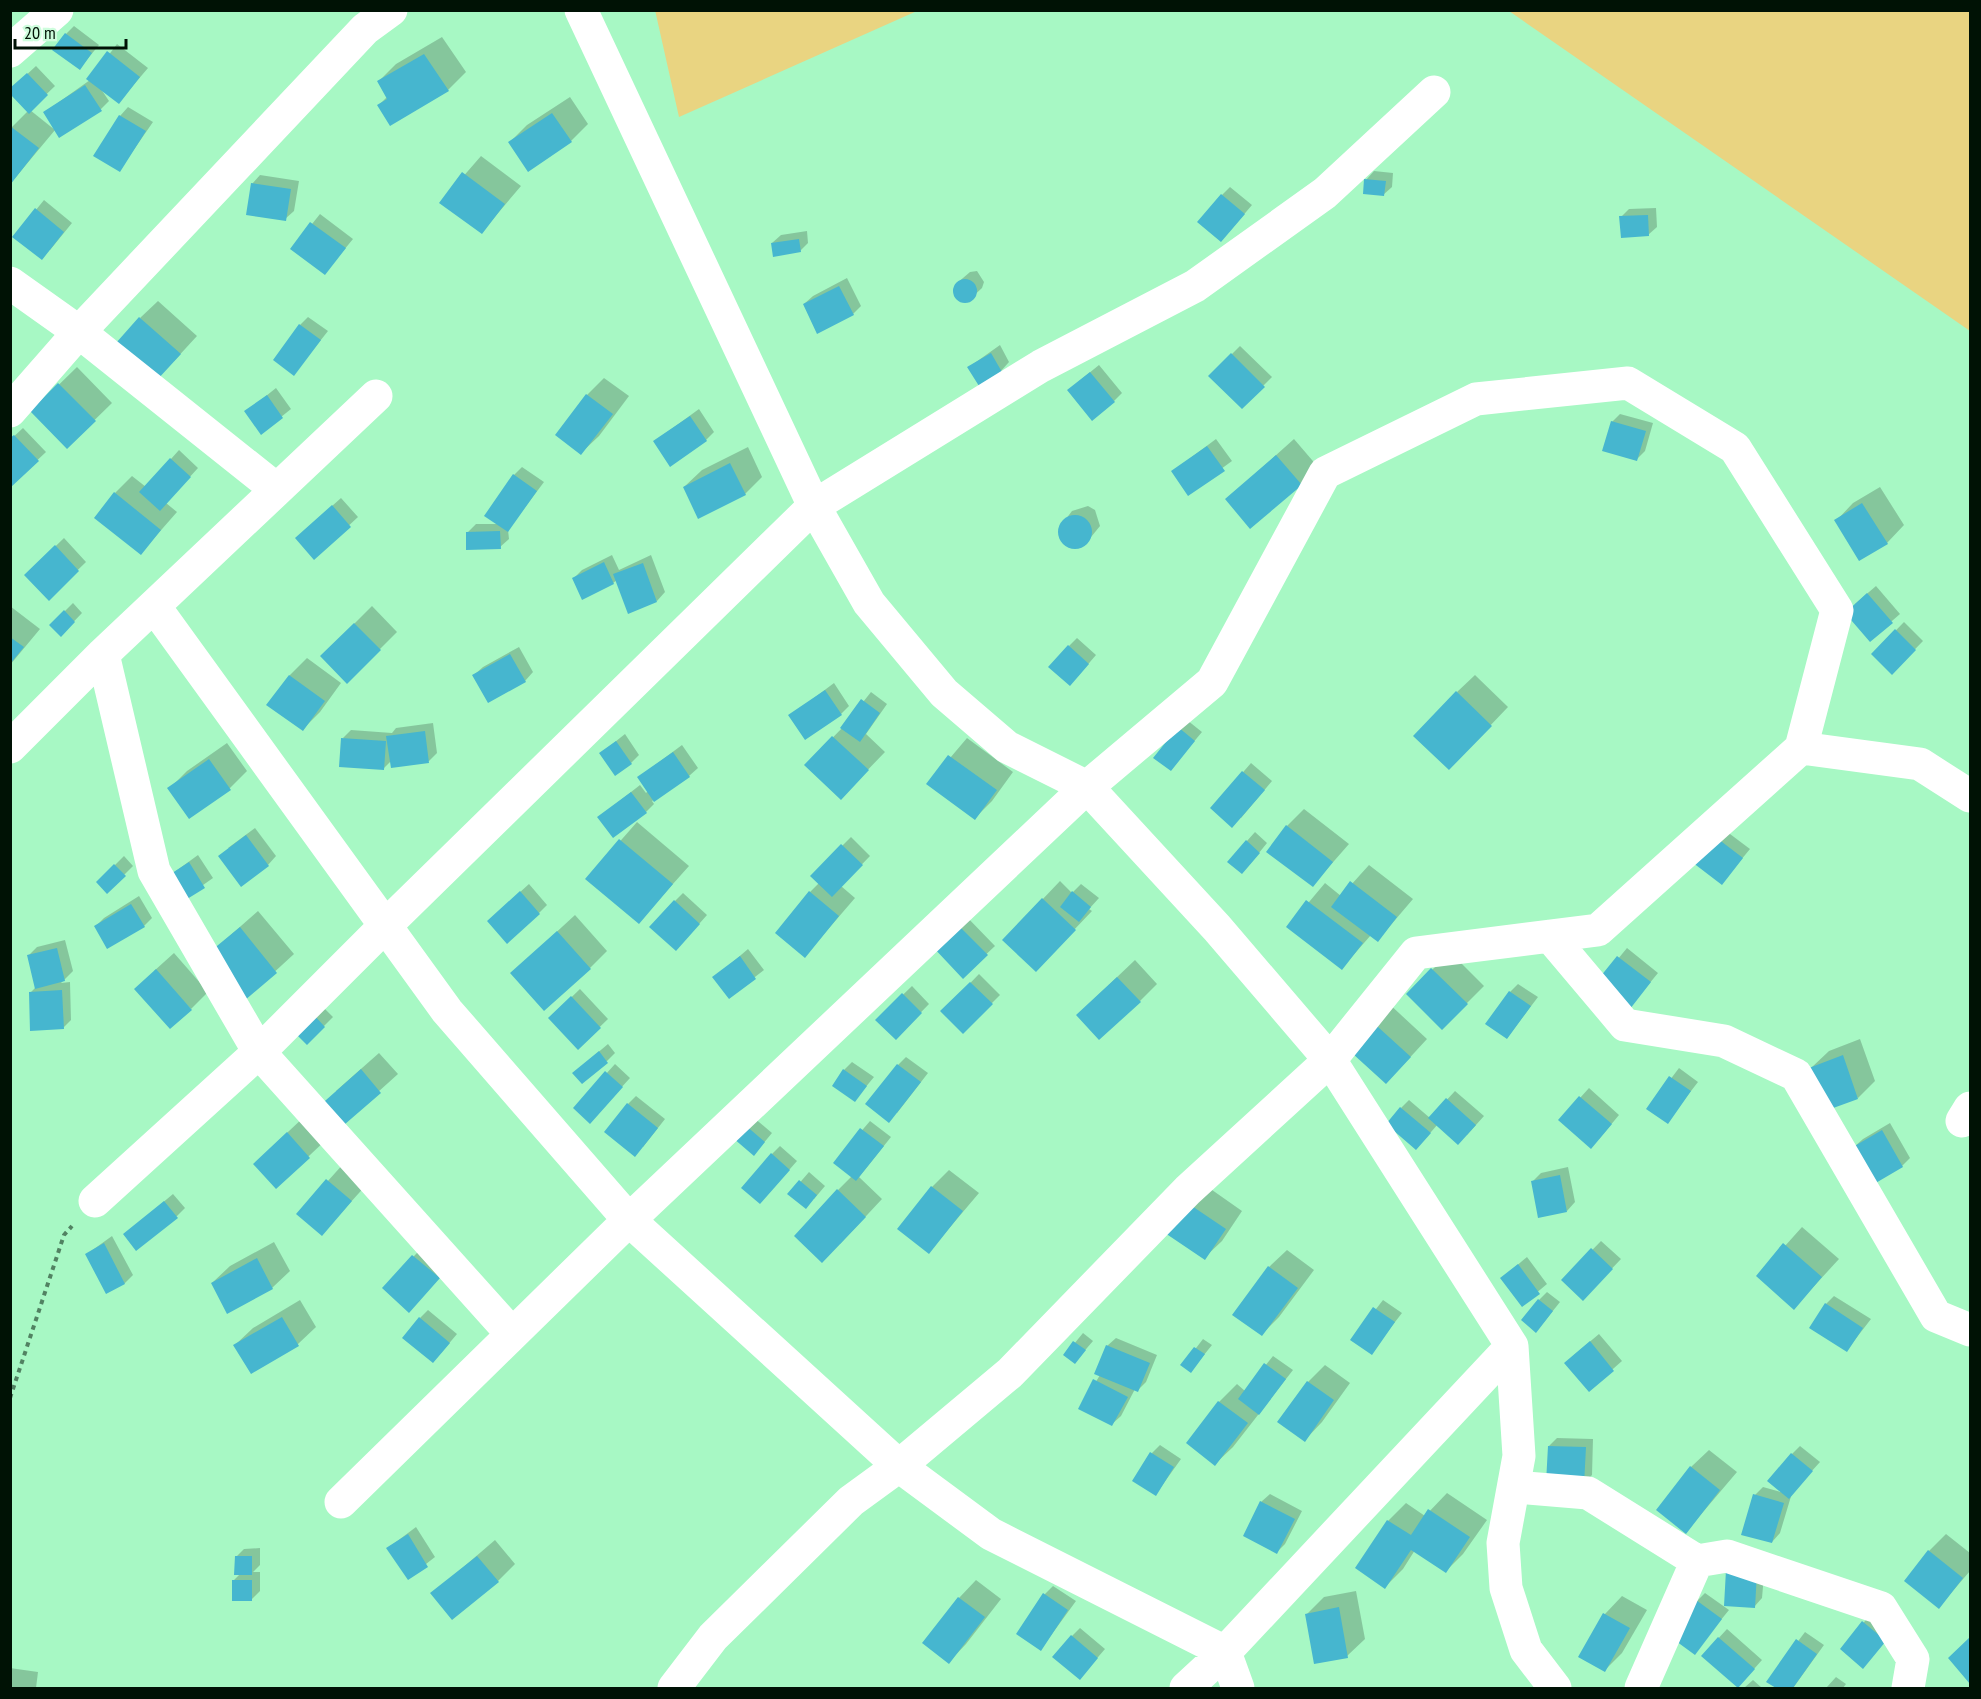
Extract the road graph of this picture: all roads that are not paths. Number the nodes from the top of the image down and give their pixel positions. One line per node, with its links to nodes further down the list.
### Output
1 (57, 10): 4 (street)
2 (391, 10): 7 (street)
3 (581, 10): 11 (street)
4 (10, 51)
5 (1434, 92): 11 (street)
6 (10, 283): 7 (street)
7 (79, 332): 9 (street); 10 (street)
8 (376, 396): 10 (street)
9 (10, 411)
10 (276, 489): 12 (street)
11 (814, 506): 16 (street); 18 (street)
12 (154, 606): 13 (street); 18 (street)
13 (103, 654): 14 (street); 20 (street)
14 (10, 747)
15 (1801, 748): 16 (street); 17 (street); 19 (street)
16 (1087, 787): 21 (street); 23 (street)
17 (1971, 796)
18 (384, 926): 20 (street); 23 (street)
19 (1550, 936): 21 (street); 24 (street)
20 (259, 1052): 22 (street); 25 (street)
21 (1330, 1060): 26 (street); 27 (street)
22 (95, 1201)
23 (629, 1220): 25 (street); 27 (street)
24 (1971, 1330)
25 (512, 1334): 29 (street)
26 (1512, 1346): 28 (street); 31 (street)
27 (899, 1467): 31 (street); 32 (street)
28 (1514, 1487): 30 (street); 35 (street)
29 (340, 1502)
30 (1697, 1561): 36 (street); 37 (street)
31 (1225, 1652): 33 (street); 34 (street)
32 (677, 1687)
33 (1186, 1689)
34 (1238, 1689)
35 (1555, 1689)
36 (1641, 1689)
37 (1908, 1689)

